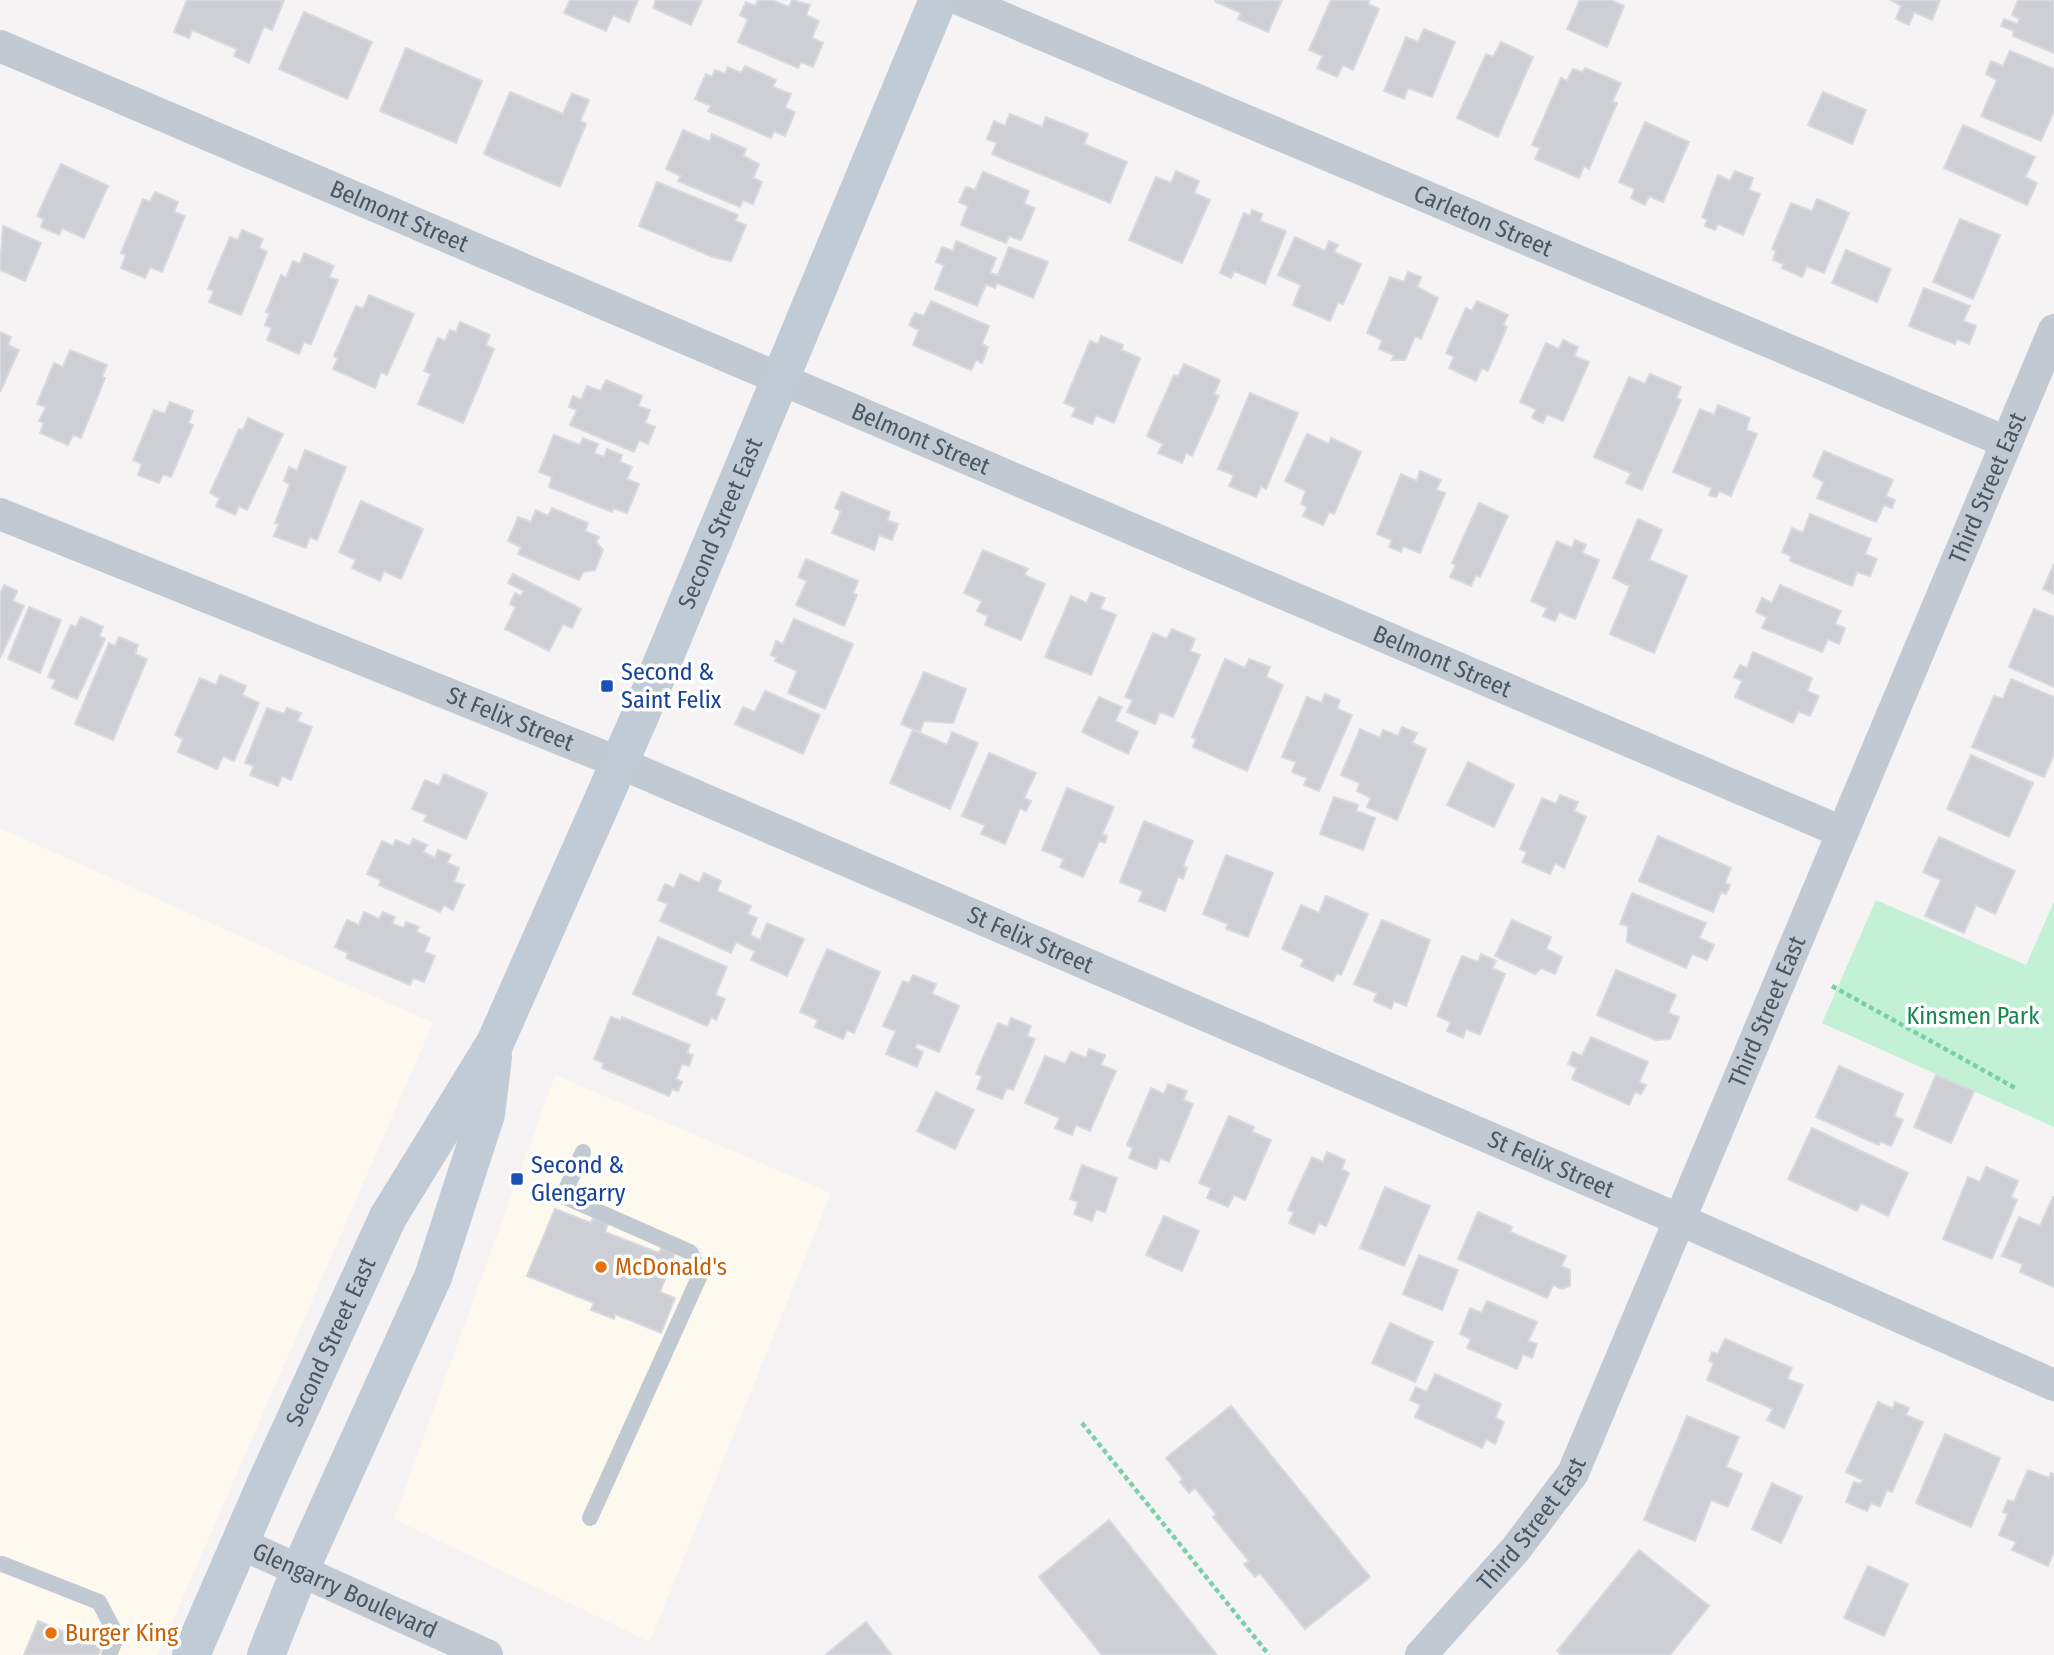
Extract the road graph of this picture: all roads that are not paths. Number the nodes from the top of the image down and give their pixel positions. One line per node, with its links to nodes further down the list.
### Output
1 (938, 0): 5 (main road, Second Street East)
2 (961, 0): 6 (street, Carleton Street)
3 (0, 46): 5 (street, Belmont Street)
4 (2054, 330): 6 (street, Third Street East)
5 (782, 381): 8 (main road, Second Street East); 9 (street, Belmont Street)
6 (2006, 442): 9 (street, Third Street East)
7 (0, 514): 8 (street, St Felix Street)
8 (620, 763): 10 (main road, Second Street East); 12 (street, St Felix Street)
9 (1842, 832): 12 (street, Third Street East)
10 (495, 1043): 15 (main road, Second Street East); 17 (main road, Second Street East)
11 (583, 1152): 14 (lane)
12 (1678, 1219): 13 (street, St Felix Street); 22 (street, Third Street East)
13 (2054, 1385)
14 (590, 1518)
15 (239, 1543): 17 (street, Glengarry Boulevard); 19 (main road, Second Street East)
16 (2, 1564): 18 (lane)
17 (300, 1570): 20 (main road, Second Street East); 21 (street, Glengarry Boulevard)
18 (109, 1655)
19 (191, 1655)
20 (267, 1655)
21 (486, 1655)
22 (1421, 1655)

